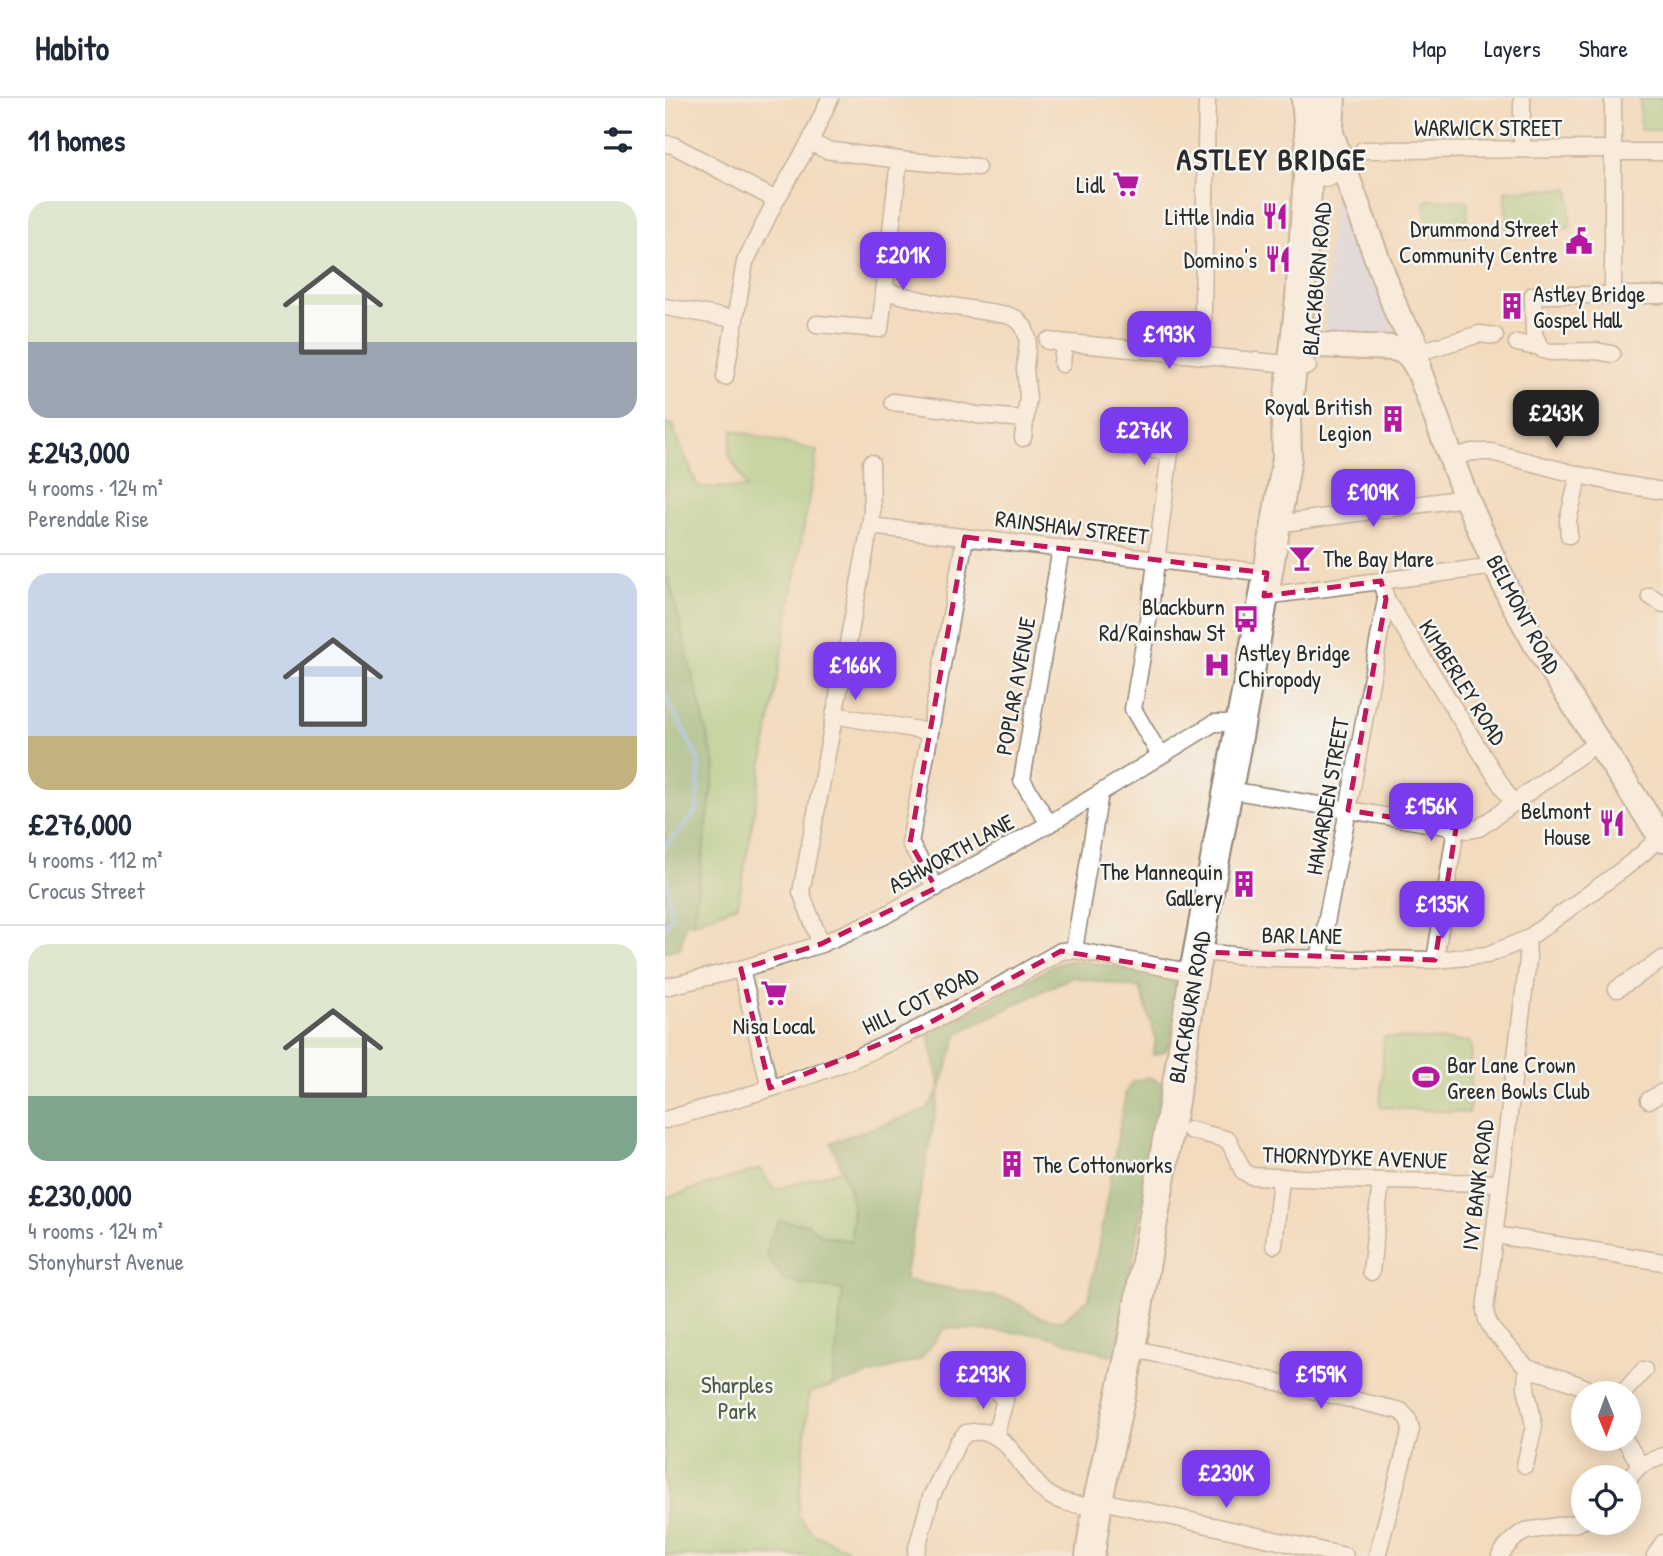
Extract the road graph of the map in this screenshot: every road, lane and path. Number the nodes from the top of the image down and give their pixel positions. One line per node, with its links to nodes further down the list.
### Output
1 (830, 98): 7 (street)
2 (1207, 98): 28 (street)
3 (1522, 98): 9 (street)
4 (1613, 98): 11 (street)
5 (1312, 99): 6 (highway, BLACKBURN ROAD)
6 (1320, 137): 25 (main road, BELMONT ROAD); 27 (highway, BLACKBURN ROAD)
7 (810, 142): 13 (street); 15 (street)
8 (665, 144): 15 (street)
9 (1522, 149): 10 (street, WARWICK STREET); 11 (street, WARWICK STREET)
10 (1363, 150)
11 (1613, 150): 12 (street, WARWICK STREET); 17 (street)
12 (1663, 152)
13 (899, 160): 14 (street); 16 (street)
14 (978, 168)
15 (776, 200): 20 (street)
16 (884, 291): 21 (street); 32 (street)
17 (1613, 295): 18 (street); 24 (street)
18 (1663, 295)
19 (665, 307): 20 (street)
20 (734, 319): 30 (street)
21 (827, 320)
22 (1495, 336): 25 (street)
23 (1517, 343): 24 (street)
24 (1539, 345): 26 (street)
25 (1408, 350): 27 (main road); 35 (main road, BELMONT ROAD)
26 (1612, 354)
27 (1301, 355): 28 (street); 40 (highway, BLACKBURN ROAD)
28 (1202, 356): 29 (street)
29 (1062, 364)
30 (725, 377)
31 (893, 402): 32 (street)
32 (1025, 419): 33 (street)
33 (1023, 438)
34 (1123, 446): 45 (street)
35 (1451, 458): 37 (street); 39 (main road, BELMONT ROAD)
36 (871, 463): 41 (street)
37 (1579, 475): 38 (street); 43 (street)
38 (1663, 491)
39 (1466, 498): 40 (street); 46 (main road, BELMONT ROAD)
40 (1276, 524): 48 (highway, BLACKBURN ROAD)
41 (870, 526): 42 (street, RAINSHAW STREET); 50 (street)
42 (965, 537): 44 (street, RAINSHAW STREET); 52 (street)
43 (1569, 540)
44 (1061, 548): 45 (street, RAINSHAW STREET); 59 (street, POPLAR AVENUE)
45 (1157, 560): 48 (street, RAINSHAW STREET); 54 (street)
46 (1496, 566): 47 (street, RAINSHAW STREET); 53 (main road, BELMONT ROAD)
47 (1381, 581): 48 (street, RAINSHAW STREET); 49 (street, KIMBERLEY ROAD)
48 (1266, 584): 51 (highway, BLACKBURN ROAD)
49 (1386, 599): 57 (street, KIMBERLEY ROAD); 58 (street, HAWARDEN STREET)
50 (834, 715): 52 (street); 64 (street)
51 (1240, 723): 54 (street, ASHWORTH LANE); 55 (highway, BLACKBURN ROAD)
52 (930, 732): 62 (street)
53 (1598, 742): 57 (street); 61 (main road, BELMONT ROAD)
54 (1160, 755): 56 (street, ASHWORTH LANE)
55 (1229, 790): 58 (street); 69 (highway, BLACKBURN ROAD)
56 (1100, 793): 59 (street, ASHWORTH LANE); 65 (street)
57 (1513, 804): 60 (street)
58 (1348, 810): 60 (street); 66 (street, HAWARDEN STREET)
59 (1049, 824): 62 (street, ASHWORTH LANE)
60 (1456, 828): 68 (street)
61 (1662, 837): 63 (street, BAR LANE)
62 (936, 888): 64 (street, ASHWORTH LANE)
63 (1527, 939): 68 (street, BAR LANE); 78 (street, IVY BANK ROAD)
64 (821, 943): 70 (street, ASHWORTH LANE)
65 (1074, 950): 69 (street); 73 (street, HILL COT ROAD)
66 (1319, 958): 68 (street, BAR LANE); 69 (street, BAR LANE)
67 (1663, 959): 72 (street)
68 (1435, 960)
69 (1196, 962): 83 (highway, BLACKBURN ROAD)
70 (741, 969): 71 (street, ASHWORTH LANE); 73 (street)
71 (665, 987)
72 (1617, 989)
73 (770, 1088): 74 (street, HILL COT ROAD)
74 (665, 1120)
75 (1190, 1130): 76 (street, THORNYDYKE AVENUE)
76 (1281, 1178): 77 (street, THORNYDYKE AVENUE); 80 (street)
77 (1381, 1181): 78 (street, THORNYDYKE AVENUE); 82 (street)
78 (1500, 1183): 79 (street, IVY BANK ROAD)
79 (1495, 1235): 81 (street); 84 (street, IVY BANK ROAD)
80 (1275, 1245)
81 (1663, 1262)
82 (1371, 1272)
83 (1131, 1348): 93 (highway, BLACKBURN ROAD); 99 (street)
84 (1527, 1368): 88 (street); 91 (street)
85 (1644, 1370): 86 (street)
86 (1634, 1381)
87 (988, 1382): 89 (street)
88 (1571, 1383)
89 (995, 1436): 93 (street); 96 (street)
90 (1663, 1456): 92 (street)
91 (1525, 1465)
92 (1641, 1468)
93 (1098, 1504): 97 (highway, BLACKBURN ROAD); 98 (street)
94 (1571, 1524): 100 (street)
95 (1663, 1543): 101 (street)
96 (916, 1552)
97 (1090, 1556)
98 (1345, 1556)
99 (1377, 1556)
100 (1500, 1556)
101 (1655, 1556)

